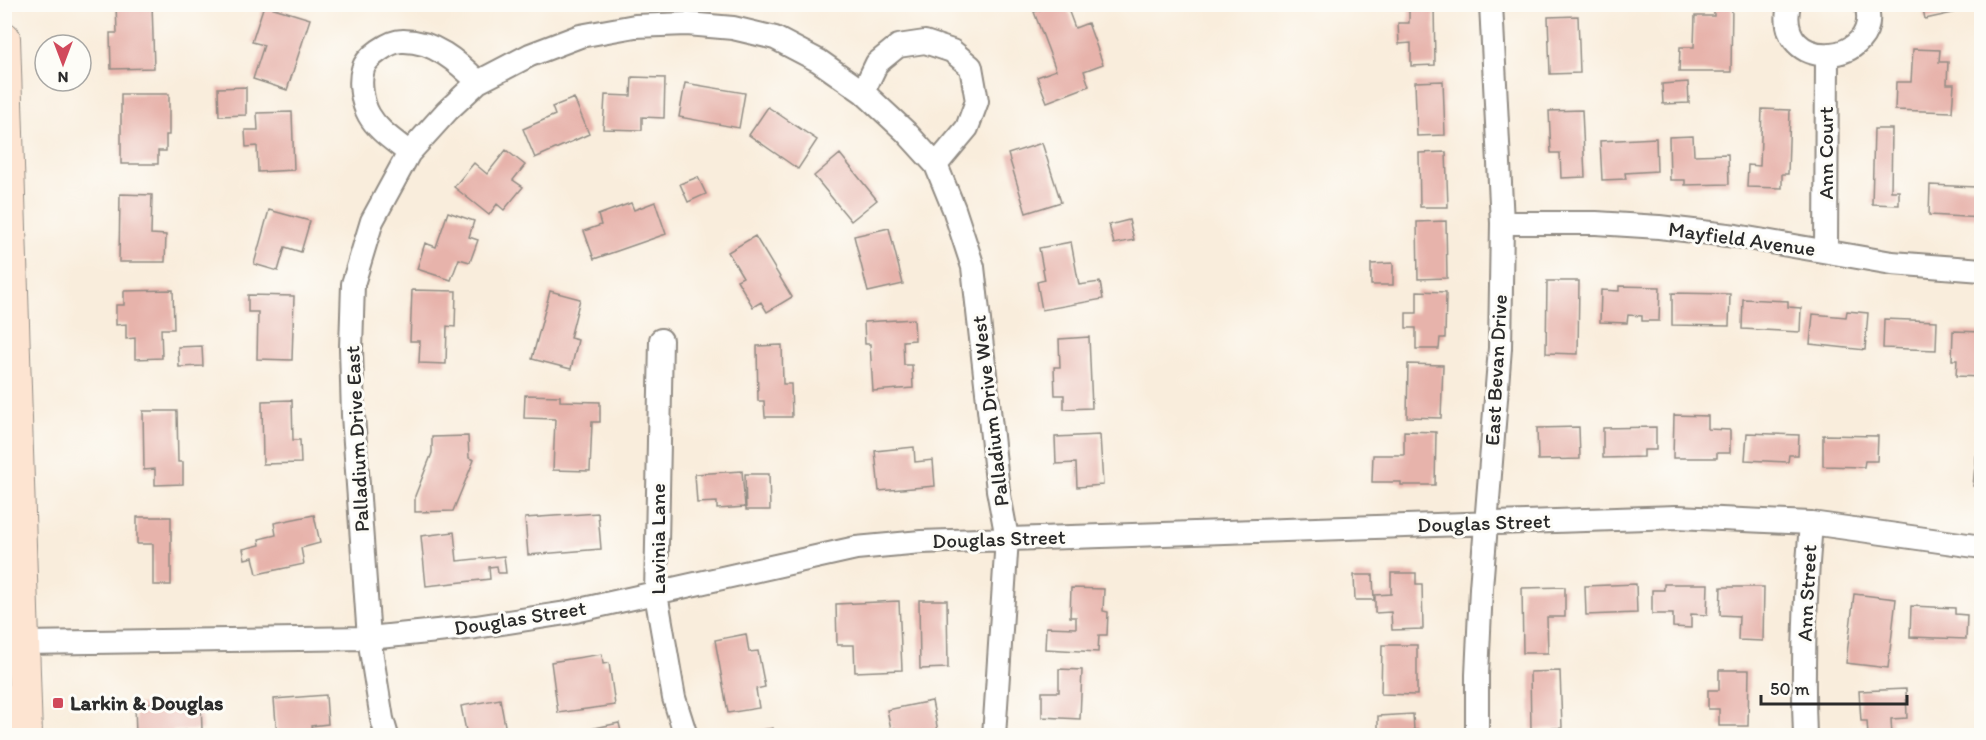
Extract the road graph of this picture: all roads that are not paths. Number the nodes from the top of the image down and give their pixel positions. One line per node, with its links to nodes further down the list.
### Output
1 (1491, 4): 12 (street, East Bevan Drive)
2 (1789, 4): 7 (street)
3 (1866, 4): 7 (street)
4 (687, 24): 8 (street, Palladium Drive East); 9 (street, Palladium Drive West)
5 (4, 38): 6 (main road)
6 (5, 55): 16 (main road)
7 (1827, 56): 13 (street, Ann Court)
8 (478, 82): 10 (street, Palladium Drive East); 10 (street)
9 (863, 92): 11 (street, Palladium Drive West); 11 (street)
10 (409, 153): 22 (street, Palladium Drive East)
11 (936, 165): 19 (street, Palladium Drive West)
12 (1502, 223): 13 (street, Mayfield Avenue); 17 (street, East Bevan Drive)
13 (1826, 250): 14 (street, Mayfield Avenue)
14 (1982, 270)
15 (661, 340): 21 (street, Lavinia Lane)
16 (9, 348): 23 (main road)
17 (1485, 523): 18 (street, Douglas Street); 19 (street, Douglas Street); 28 (street, East Bevan Drive)
18 (1811, 523): 20 (street, Douglas Street); 29 (street, Ann Street)
19 (1007, 538): 21 (street, Douglas Street); 27 (street, Palladium Drive West)
20 (1982, 547)
21 (656, 594): 22 (street, Douglas Street); 26 (street, Lavinia Lane)
22 (369, 638): 23 (street, Douglas Street); 25 (street, Palladium Drive East)
23 (23, 643): 24 (main road)
24 (26, 735)
25 (387, 735)
26 (686, 735)
27 (994, 735)
28 (1477, 735)
29 (1805, 735)

